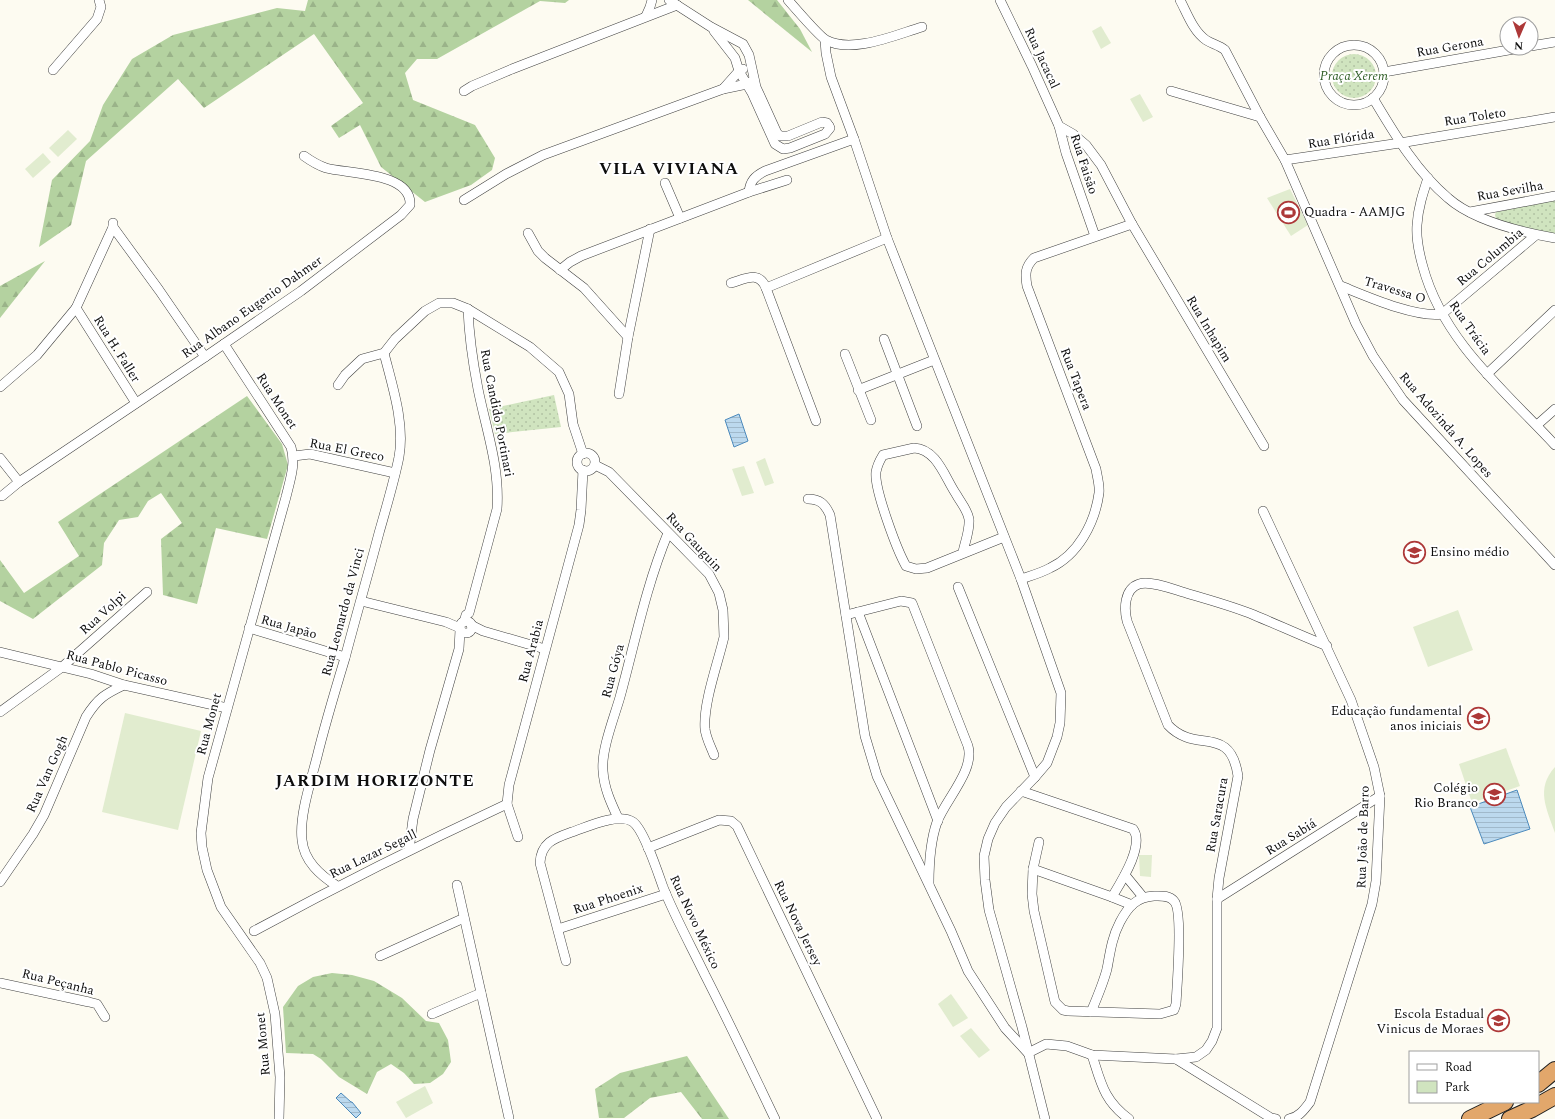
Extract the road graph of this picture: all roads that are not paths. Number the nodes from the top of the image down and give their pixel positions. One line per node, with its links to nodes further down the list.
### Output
1 (99, 0): 17 (street)
2 (652, 0): 7 (street)
3 (1000, 0): 30 (street, Rua Jacacal)
4 (1180, 0): 25 (street, Rua Adozinda A. Lopes)
5 (791, 1): 10 (street)
6 (673, 3): 7 (street); 9 (street)
7 (646, 16): 22 (street)
8 (922, 27): 10 (street)
9 (711, 28): 12 (street); 14 (street)
10 (825, 40): 27 (street)
11 (1555, 42): 13 (street)
12 (743, 44): 14 (street); 16 (street)
13 (1539, 45)
14 (728, 47): 18 (street)
15 (1499, 52): 19 (street, Rua Gerona)
16 (751, 69): 18 (street); 20 (street)
17 (53, 70)
18 (739, 71): 20 (street); 21 (street)
19 (1384, 72): 24 (street); 24 (street)
20 (750, 82): 21 (street); 28 (street); 31 (street)
21 (724, 89): 41 (street)
22 (464, 91)
23 (1171, 91): 25 (street)
24 (1373, 98): 33 (street)
25 (1260, 117): 35 (street, Rua Adozinda A. Lopes)
26 (1555, 117): 33 (street, Rua Toleto)
27 (846, 120): 29 (street); 32 (street)
28 (815, 124): 29 (street); 31 (street)
29 (829, 126): 31 (street)
30 (1058, 126): 44 (street, Rua Faisão); 48 (street, Rua Faisão)
31 (820, 135)
32 (854, 139): 39 (street); 49 (street)
33 (1400, 143): 35 (street, Rua Flórida); 36 (street)
34 (304, 156): 61 (street, Rua Albano Eugenio Dahmer)
35 (1285, 160): 53 (street, Rua Adozinda A. Lopes)
36 (1428, 178): 42 (street); 58 (street, Rua Trácia)
37 (787, 180): 39 (street)
38 (665, 183): 43 (street)
39 (749, 192): 43 (street)
40 (1555, 196): 42 (street, Rua Sevilha)
41 (464, 200)
42 (1469, 212): 47 (street)
43 (680, 218): 45 (street)
44 (1132, 224): 48 (street, Rua Tapera); 79 (street, Rua Inhapim)
45 (650, 229): 51 (street); 59 (street)
46 (528, 233): 51 (street)
47 (1536, 235): 50 (street); 58 (street, Rua Columbia)
48 (1095, 236): 94 (street, Rua Tapera)
49 (887, 238): 54 (street); 65 (street)
50 (1555, 238)
51 (560, 270): 59 (street)
52 (731, 283): 54 (street)
53 (1341, 286): 58 (street, Travessa O); 93 (street, Rua Adozinda A. Lopes)
54 (766, 288): 75 (street)
55 (76, 308): 64 (street); 69 (street); 72 (street, Rua H. Faller)
56 (468, 310): 62 (street); 80 (street, Rua Arabia); 100 (street, Rua Candido Portinari)
57 (1555, 310): 66 (street)
58 (1442, 314): 66 (street, Rua Trácia)
59 (628, 337): 71 (street)
60 (884, 339): 67 (street)
61 (224, 344): 64 (street, Rua Albano Eugenio Dahmer); 81 (street, Rua Monet)
62 (384, 353): 68 (street); 85 (street, Rua Leonardo da Vinci)
63 (845, 354): 70 (street)
64 (205, 358): 72 (street, Rua Albano Eugenio Dahmer)
65 (934, 360): 67 (street); 91 (street)
66 (1487, 374): 76 (street, Rua Trácia)
67 (898, 375): 70 (street); 77 (street)
68 (338, 385)
69 (0, 387)
70 (858, 390): 74 (street)
71 (619, 394)
72 (136, 403): 86 (street, Rua Albano Eugenio Dahmer)
73 (1555, 409): 76 (street)
74 (871, 420)
75 (816, 421)
76 (1537, 425): 78 (street, Rua Trácia)
77 (917, 426)
78 (1555, 445)
79 (1264, 446)
80 (583, 454): 83 (street, Rua Arabia); 84 (street, Rua Arabia)
81 (294, 456): 85 (street, Rua El Greco); 101 (street, Rua Monet)
82 (0, 458): 86 (street)
83 (595, 465): 84 (street); 90 (street, Rua Gauguin)
84 (583, 470): 103 (street, Rua Arabia)
85 (395, 473): 97 (street, Rua Leonardo da Vinci)
86 (19, 482): 87 (street, Rua Albano Eugenio Dahmer)
87 (2, 496)
88 (808, 499): 99 (street)
89 (1262, 511): 102 (street, Rua João de Barro)
90 (668, 533): 110 (street, Rua Gauguin); 115 (street, Rua Góya)
91 (1004, 537): 92 (street); 94 (street)
92 (963, 552): 92 (street)
93 (1555, 565)
94 (1021, 579): 111 (street)
95 (958, 587): 111 (street)
96 (147, 592): 106 (street, Rua Volpi)
97 (360, 601): 100 (street); 105 (street, Rua Leonardo da Vinci)
98 (858, 612): 99 (street); 116 (street); 116 (street)
99 (846, 615): 129 (street)
100 (466, 627): 103 (street); 117 (street, Rua Candido Portinari)
101 (249, 628): 105 (street, Rua Japão); 108 (street, Rua Monet)
102 (1327, 646): 113 (street, Rua João de Barro); 134 (street, Rua Saracura)
103 (545, 649): 114 (street, Rua Arabia)
104 (0, 652): 106 (street, Rua Pablo Picasso)
105 (345, 657): 124 (street, Rua Leonardo da Vinci)
106 (62, 667): 107 (street, Rua Pablo Picasso); 109 (street, Rua Volpi)
107 (124, 685): 108 (street, Rua Pablo Picasso); 126 (street, Rua Van Gogh)
108 (227, 708): 157 (street, Rua Monet)
109 (0, 712)
110 (714, 755)
111 (1035, 777): 112 (street)
112 (1021, 791): 125 (street); 146 (street)
113 (1380, 796): 134 (street, Rua Sabiá); 163 (street, Rua João de Barro)
114 (507, 804): 118 (street, Rua Arabia); 120 (street, Rua Lazar Segall)
115 (618, 818): 121 (street, Rua Novo México); 137 (street)
116 (938, 821): 129 (street)
117 (413, 829): 120 (street); 122 (street, Rua Candido Portinari)
118 (518, 837)
119 (1039, 842): 123 (street)
120 (424, 843): 122 (street, Rua Lazar Segall)
121 (648, 848): 131 (street, Rua Novo México); 159 (street, Rua Nova Jersey)
122 (409, 850): 127 (street, Rua Lazar Segall)
123 (1033, 868): 132 (street); 143 (street)
124 (320, 874): 127 (street, Rua Leonardo da Vinci); 130 (street)
125 (1125, 875): 132 (street); 133 (street)
126 (0, 882)
127 (337, 886): 130 (street, Rua Lazar Segall)
128 (457, 886): 136 (street)
129 (929, 887): 146 (street)
130 (320, 894): 138 (street, Rua Lazar Segall)
131 (666, 894): 137 (street, Rua Phoenix); 158 (street, Rua Novo México)
132 (1112, 897): 135 (street)
133 (1143, 897): 135 (street); 143 (street)
134 (1217, 899): 148 (street, Rua Saracura)
135 (1132, 905): 143 (street)
136 (464, 918): 139 (street); 142 (street)
137 (558, 929): 140 (street)
138 (254, 930)
139 (380, 956)
140 (566, 961)
141 (0, 983): 145 (street, Rua Peçanha)
142 (481, 994): 144 (street); 156 (street)
143 (1091, 1012)
144 (432, 1014)
145 (105, 1017)
146 (1028, 1053): 147 (street, Rua Saracura); 160 (street)
147 (1092, 1055): 148 (street, Rua Saracura); 161 (street)
148 (1176, 1059): 162 (street)
149 (1555, 1070): 151 (highway)
150 (1555, 1077): 152 (highway)
151 (1539, 1084)
152 (1539, 1085)
153 (1555, 1096): 155 (highway)
154 (1503, 1103): 164 (highway)
155 (1526, 1114): 165 (highway)
156 (509, 1118)
157 (279, 1119)
158 (775, 1119)
159 (877, 1119)
160 (1045, 1119)
161 (1129, 1119)
162 (1276, 1119)
163 (1289, 1119)
164 (1470, 1119)
165 (1510, 1119)

